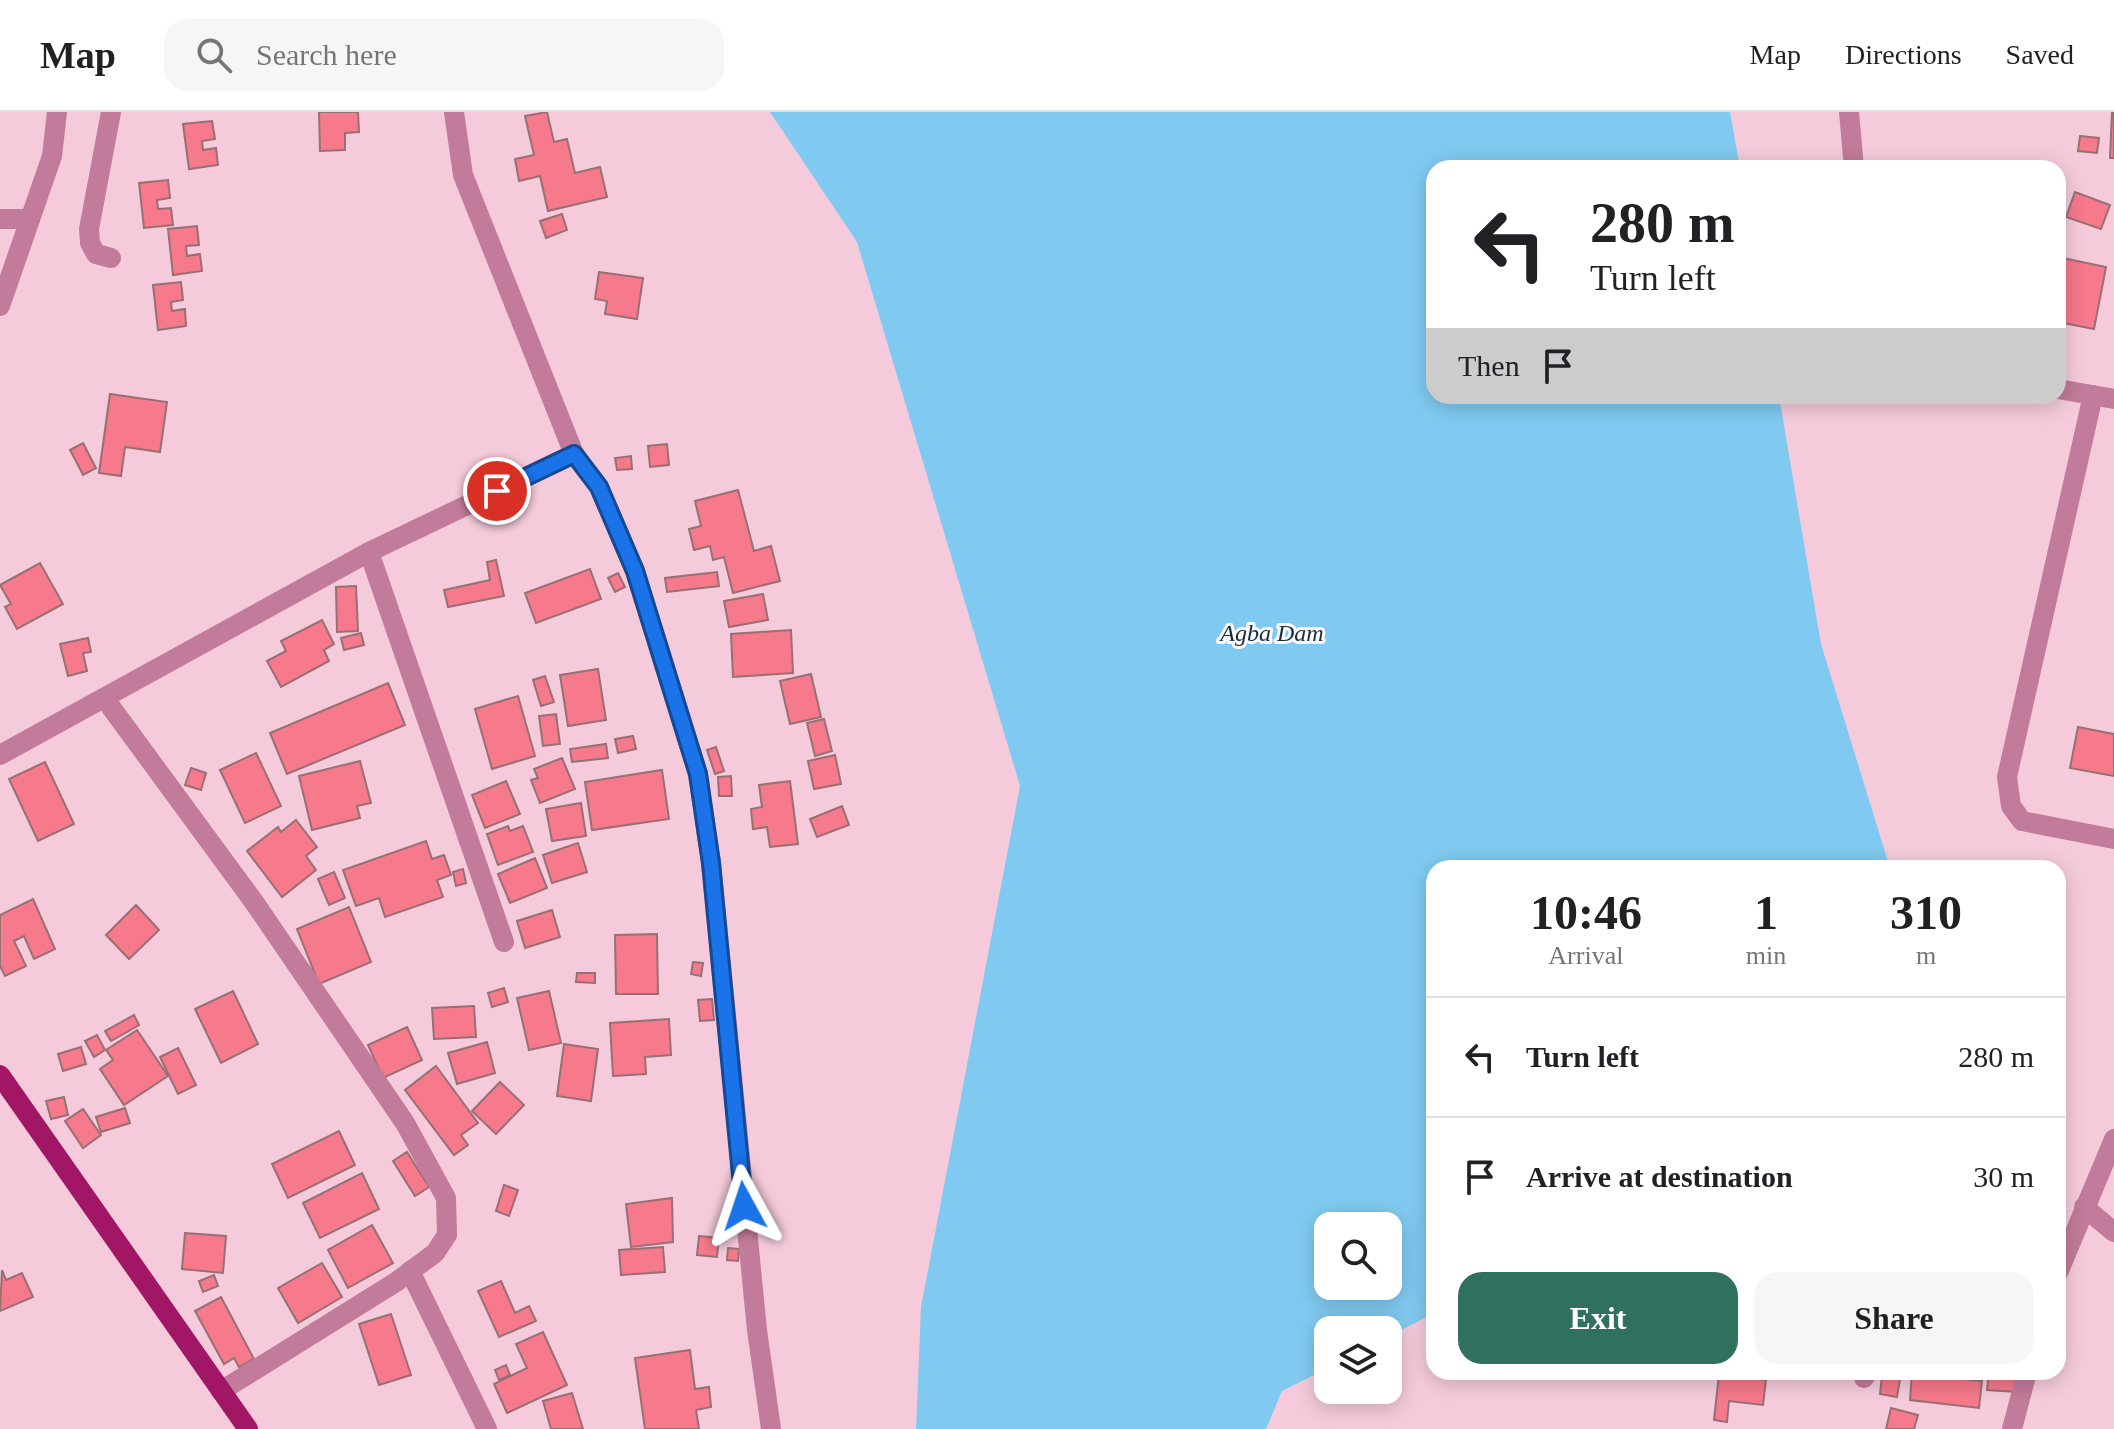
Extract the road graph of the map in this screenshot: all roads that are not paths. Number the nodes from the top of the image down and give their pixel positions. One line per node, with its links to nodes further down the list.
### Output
1 (57, 112): 7 (street)
2 (111, 112): 8 (street)
3 (454, 112): 13 (street)
4 (1849, 112): 5 (street)
5 (1853, 160)
6 (0, 219): 7 (street)
7 (30, 219): 9 (street)
8 (111, 258)
9 (0, 306)
10 (2066, 390): 11 (street)
11 (2093, 395): 12 (street); 17 (street)
12 (2114, 399)
13 (574, 454): 14 (street); 29 (street)
14 (369, 552): 15 (street); 18 (street)
15 (105, 699): 16 (street); 24 (street)
16 (0, 755)
17 (2114, 839)
18 (504, 942)
19 (0, 1075): 26 (main road)
20 (2114, 1139): 21 (street)
21 (2084, 1207): 22 (street); 23 (street)
22 (2114, 1232)
23 (2066, 1241)
24 (410, 1271): 26 (street); 28 (street)
25 (2025, 1380): 30 (street)
26 (221, 1391): 27 (main road)
27 (248, 1429)
28 (487, 1429)
29 (771, 1429)
30 (2012, 1429)

